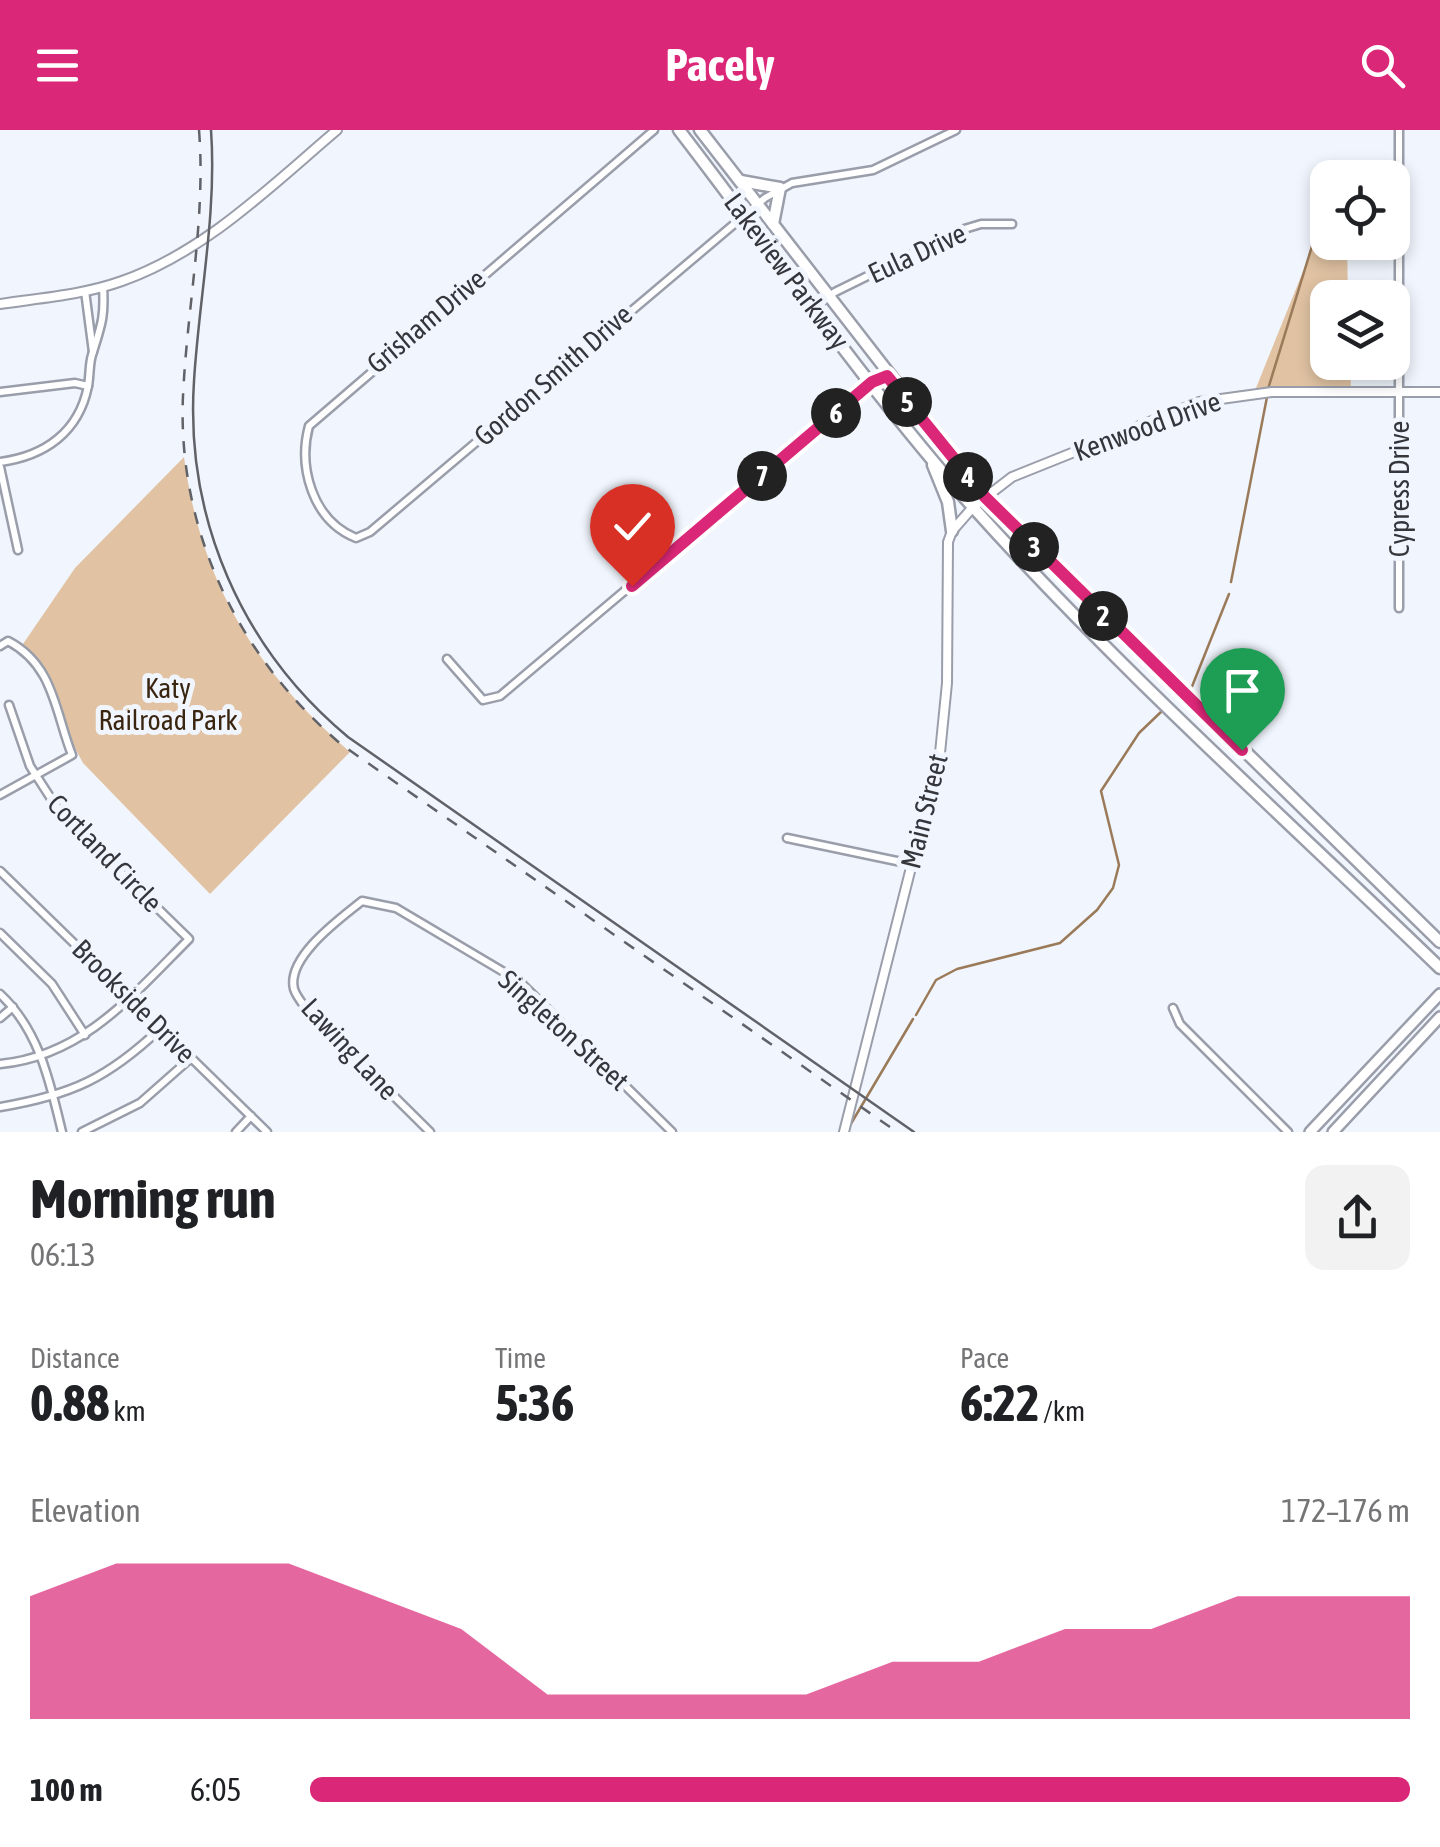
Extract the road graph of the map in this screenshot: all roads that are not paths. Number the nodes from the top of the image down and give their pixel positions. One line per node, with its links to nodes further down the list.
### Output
1 (337, 130): 13 (street)
2 (654, 130): 30 (street, Grisham Drive)
3 (680, 130): 10 (main road, Lakeview Parkway)
4 (700, 130): 7 (main road, Lakeview Parkway)
5 (956, 130): 8 (street, Gordon Smith Drive)
6 (1399, 130): 24 (street, Cypress Drive)
7 (740, 180): 8 (main road); 9 (main road, Lakeview Parkway)
8 (780, 188): 9 (street, Gordon Smith Drive); 11 (main road)
9 (757, 203): 10 (street, Gordon Smith Drive); 11 (main road, Lakeview Parkway)
10 (743, 213): 17 (main road, Lakeview Parkway); 30 (street, Gordon Smith Drive)
11 (772, 224): 15 (main road, Lakeview Parkway)
12 (1012, 224): 15 (street, Eula Drive)
13 (102, 287): 14 (street); 18 (street)
14 (86, 291): 16 (street); 18 (street)
15 (827, 297): 17 (street, Eula Drive); 19 (main road, Lakeview Parkway)
16 (0, 304)
17 (814, 308): 20 (main road, Lakeview Parkway)
18 (93, 352): 21 (street)
19 (884, 371): 20 (main road); 27 (main road, Lakeview Parkway)
20 (872, 382): 25 (main road, Lakeview Parkway); 36 (street)
21 (88, 386): 22 (street); 26 (street)
22 (0, 392)
23 (1440, 392): 24 (street, Kenwood Drive)
24 (1399, 393): 27 (street, Kenwood Drive); 32 (street, Cypress Drive)
25 (928, 456): 28 (main road, Lakeview Parkway); 29 (main road)
26 (0, 464): 31 (street)
27 (985, 497): 28 (street); 33 (main road, Lakeview Parkway)
28 (973, 507): 29 (street); 35 (main road, Lakeview Parkway)
29 (952, 531): 45 (street, Main Street)
30 (362, 537)
31 (18, 550)
32 (1400, 608)
33 (1126, 638): 35 (main road); 38 (main road, Lakeview Parkway)
34 (0, 646): 40 (street)
35 (1113, 652): 39 (main road, Lakeview Parkway)
36 (446, 660)
37 (10, 704): 40 (street, Cortland Circle)
38 (1242, 750): 39 (main road); 43 (main road, Lakeview Parkway)
39 (1229, 764): 44 (main road, Lakeview Parkway)
40 (35, 775): 41 (street); 53 (street, Cortland Circle)
41 (0, 795)
42 (787, 838): 45 (street)
43 (1339, 845): 44 (main road); 48 (main road, Lakeview Parkway)
44 (1327, 859): 50 (main road, Lakeview Parkway)
45 (912, 864): 72 (street, Main Street)
46 (0, 871): 53 (street, Brookside Drive)
47 (0, 933): 59 (street)
48 (1440, 942)
49 (302, 958): 66 (street, Singleton Street); 71 (street, Lawing Lane)
50 (1440, 968)
51 (0, 994): 54 (street)
52 (1440, 994): 74 (main road)
53 (131, 997): 58 (street, Brookside Drive); 59 (street)
54 (14, 1007): 56 (street); 60 (street)
55 (1173, 1008): 73 (street)
56 (0, 1018)
57 (1440, 1018): 75 (main road)
58 (162, 1028): 61 (street, Brookside Drive); 63 (street)
59 (85, 1036): 60 (street)
60 (41, 1055): 62 (street); 63 (street)
61 (191, 1058): 65 (street, Brookside Drive); 68 (street)
62 (0, 1064)
63 (54, 1098): 64 (street); 67 (street)
64 (0, 1107)
65 (251, 1116): 69 (street); 70 (street, Brookside Drive)
66 (672, 1131)
67 (62, 1132)
68 (82, 1132)
69 (236, 1132)
70 (267, 1132)
71 (430, 1132)
72 (844, 1132)
73 (1288, 1132)
74 (1310, 1132)
75 (1332, 1132)

